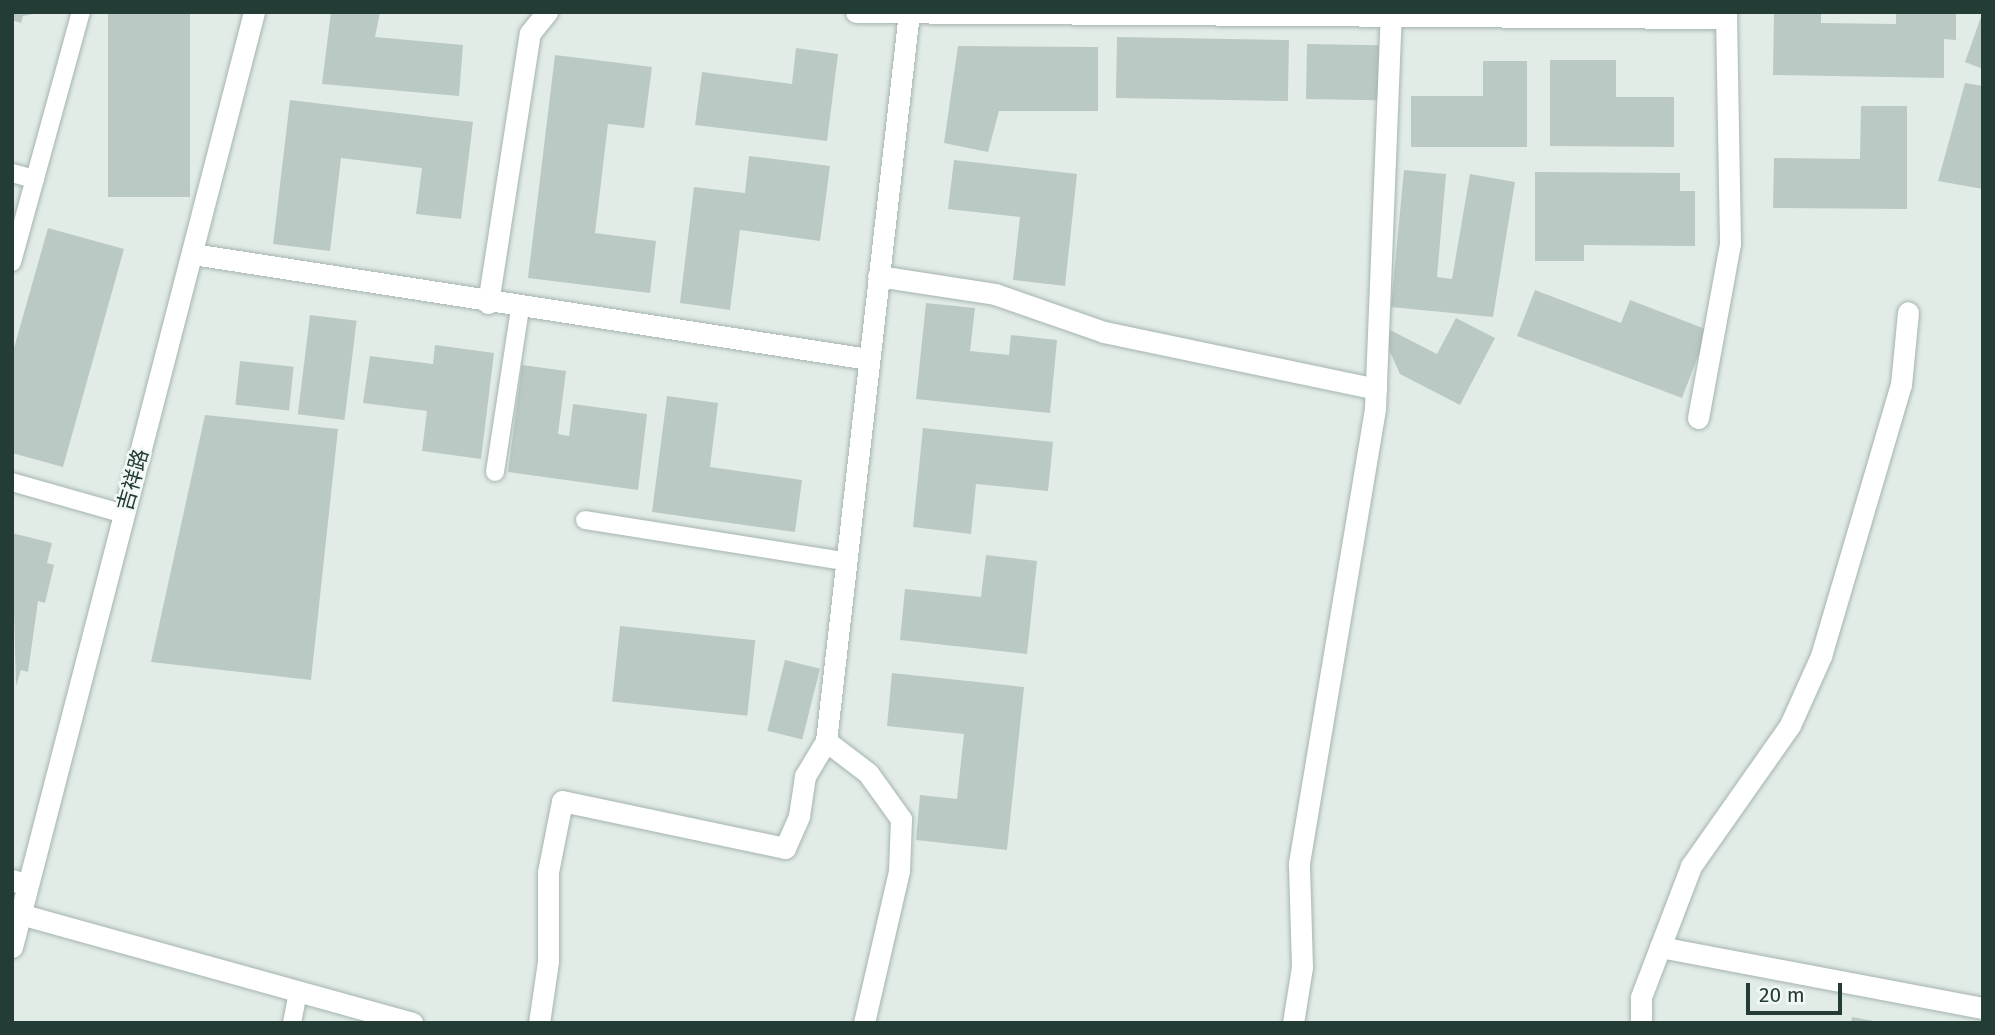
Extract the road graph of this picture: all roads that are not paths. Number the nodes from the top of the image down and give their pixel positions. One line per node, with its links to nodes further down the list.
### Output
1 (81, 12): 9 (lane)
2 (254, 12): 10 (street, 吉祥路)
3 (547, 12): 13 (street)
4 (856, 12): 5 (street)
5 (909, 13): 7 (street); 12 (street)
6 (1726, 15): 7 (street); 18 (street)
7 (1391, 16): 17 (street)
8 (12, 173): 9 (lane)
9 (35, 179): 11 (lane)
10 (193, 254): 13 (street); 21 (street, 吉祥路)
11 (12, 262)
12 (878, 276): 16 (street); 17 (street)
13 (488, 303): 14 (street)
14 (520, 308): 16 (street); 19 (lane)
15 (1908, 312): 28 (street)
16 (868, 359): 23 (street)
17 (1376, 388): 35 (street)
18 (1698, 418)
19 (495, 472)
20 (12, 482): 21 (lane)
21 (124, 514): 25 (street, 吉祥路)
22 (585, 520): 23 (lane)
23 (845, 561): 24 (street)
24 (826, 741): 33 (street); 34 (street)
25 (20, 883): 26 (street, 吉祥路)
26 (20, 914): 27 (street, 吉祥路); 29 (street)
27 (12, 947)
28 (1660, 947): 30 (street); 36 (street)
29 (298, 991): 31 (lane); 32 (street)
30 (1983, 1008)
31 (292, 1023)
32 (412, 1023)
33 (538, 1023)
34 (864, 1023)
35 (1293, 1023)
36 (1641, 1023)

